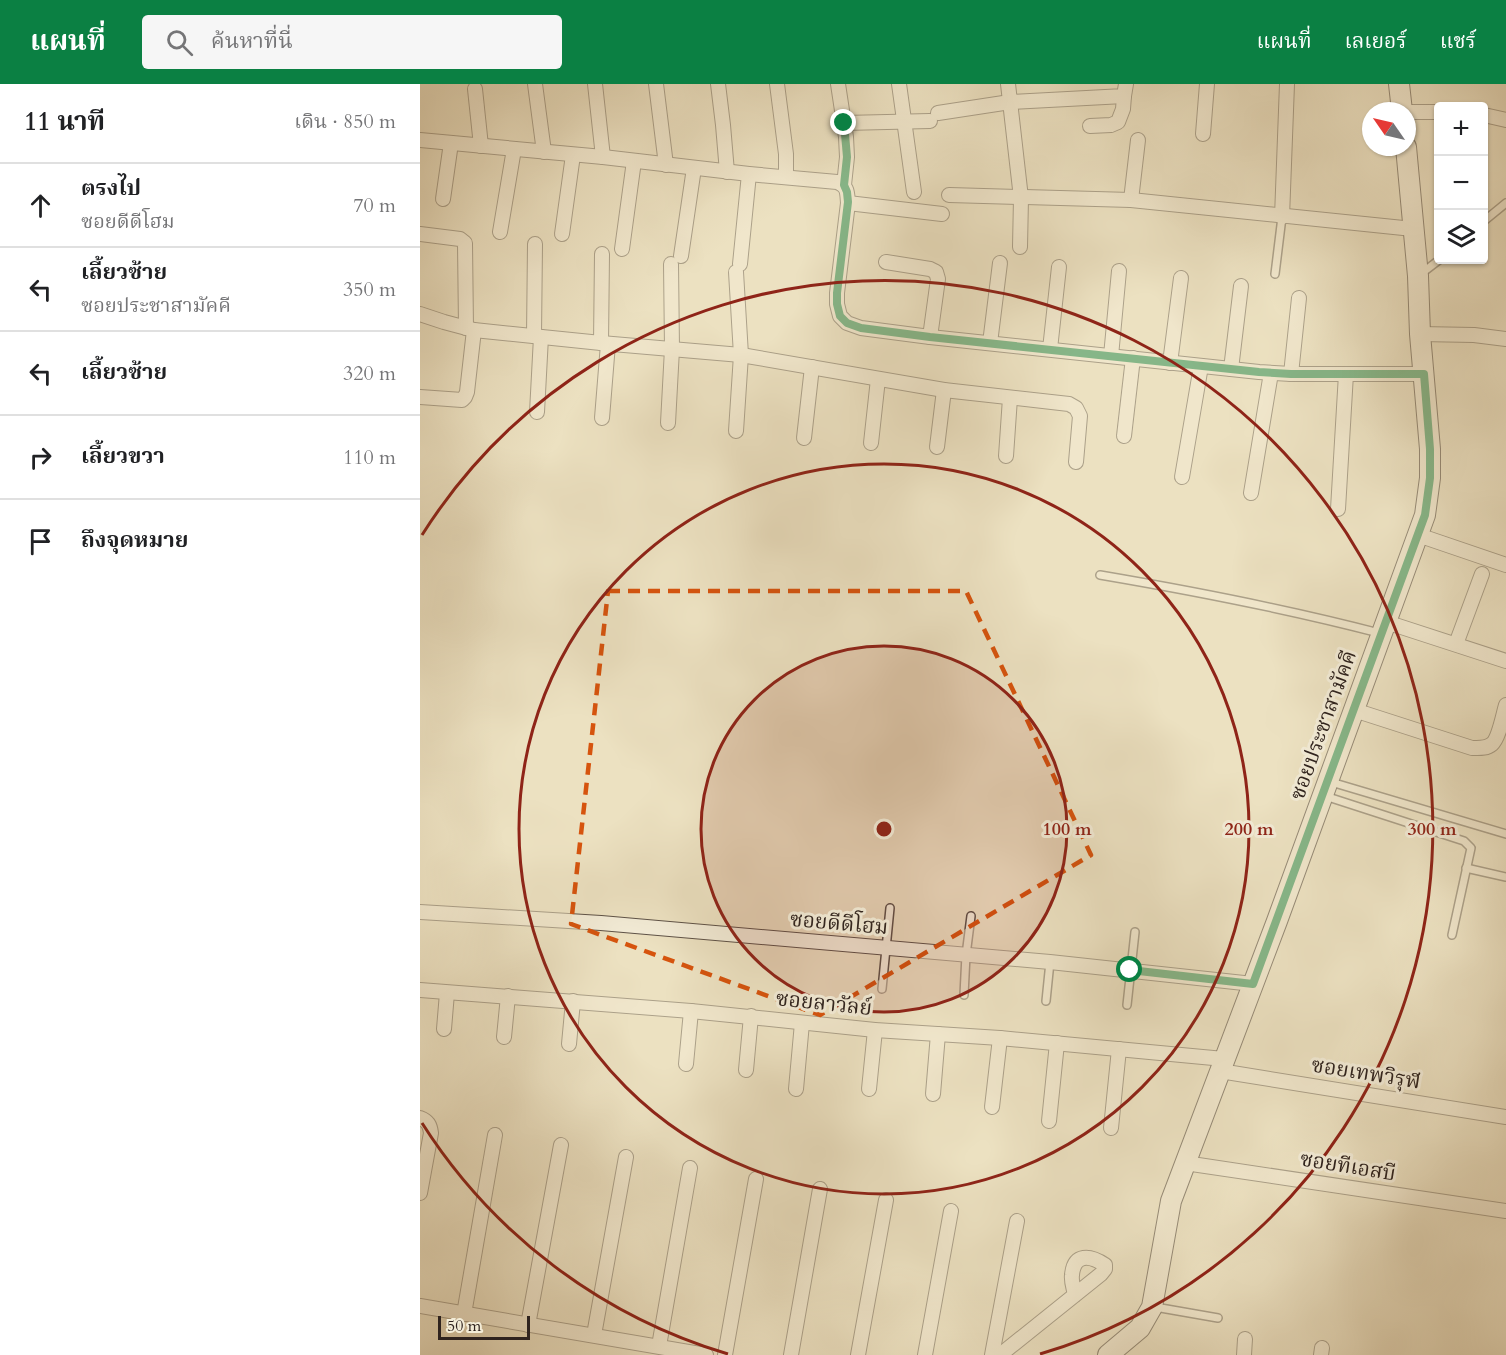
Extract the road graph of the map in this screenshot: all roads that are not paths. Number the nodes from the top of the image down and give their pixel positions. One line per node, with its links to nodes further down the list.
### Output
1 (535, 84): 29 (street)
2 (595, 84): 32 (street)
3 (656, 84): 34 (street)
4 (718, 84): 36 (street)
5 (777, 84): 38 (street)
6 (838, 84): 21 (street)
7 (899, 84): 20 (street)
8 (1008, 84): 14 (street)
9 (1207, 84): 23 (street)
10 (1287, 84): 48 (street)
11 (1400, 84): 15 (street)
12 (474, 89): 27 (street)
13 (1125, 90): 14 (street); 22 (street)
14 (1010, 102): 20 (street); 42 (street)
15 (1401, 102)
16 (1416, 112): 17 (street)
17 (1434, 112)
18 (1488, 116): 19 (street)
19 (1506, 120)
20 (904, 122): 21 (street); 40 (street)
21 (844, 123): 39 (street)
22 (1090, 126)
23 (1203, 134)
24 (420, 140): 26 (street)
25 (1138, 140): 44 (street)
26 (451, 143): 27 (street); 43 (street)
27 (481, 146): 28 (street)
28 (514, 149): 29 (street); 51 (street)
29 (544, 152): 30 (street)
30 (573, 155): 32 (street); 53 (street)
31 (1407, 156): 50 (street, ซอยประชาสามัคคี)
32 (603, 158): 33 (street)
33 (634, 161): 34 (street); 56 (street)
34 (666, 165): 35 (street)
35 (693, 168): 36 (street); 77 (street)
36 (727, 172): 37 (street)
37 (749, 174): 38 (street); 78 (street)
38 (786, 177): 39 (street)
39 (844, 185): 45 (street)
40 (914, 192)
41 (948, 195): 42 (street)
42 (1021, 198): 44 (street); 55 (street)
43 (443, 199)
44 (1131, 200): 48 (street)
45 (848, 202): 47 (street); 72 (street)
46 (1506, 203): 49 (lane)
47 (942, 214)
48 (1282, 217): 50 (street); 63 (lane)
49 (1488, 218)
50 (1413, 229): 64 (street, ซอยประชาสามัคคี)
51 (500, 232)
52 (420, 234): 69 (street)
53 (562, 234)
54 (535, 244): 71 (street)
55 (1020, 247)
56 (622, 249)
57 (602, 254): 75 (street)
58 (886, 262): 72 (street)
59 (1000, 263): 74 (street)
60 (1434, 264): 64 (lane)
61 (1059, 267): 76 (street)
62 (1119, 271): 79 (street)
63 (1275, 274)
64 (1418, 276): 70 (street, ซอยประชาสามัคคี)
65 (1181, 278): 81 (street)
66 (1241, 286): 84 (street)
67 (1299, 298): 86 (street)
68 (420, 314): 69 (street)
69 (470, 329): 71 (street); 91 (street)
70 (1420, 334): 73 (street); 88 (street, ซอยประชาสามัคคี)
71 (537, 337): 75 (street); 93 (street)
72 (930, 337): 74 (street)
73 (1506, 339)
74 (990, 343): 76 (street)
75 (605, 344): 77 (street); 94 (street)
76 (1050, 349): 79 (street)
77 (672, 350): 78 (street); 95 (street)
78 (741, 355): 83 (street); 96 (street)
79 (1110, 356): 80 (street)
80 (1133, 358): 81 (street); 97 (street)
81 (1170, 363): 82 (street)
82 (1201, 366): 84 (street); 103 (street)
83 (812, 367): 89 (street); 98 (street)
84 (1231, 369): 85 (street)
85 (1271, 373): 86 (street); 104 (street)
86 (1291, 374): 87 (street)
87 (1346, 374): 88 (street); 105 (street)
88 (1424, 374): 106 (street, ซอยประชาสามัคคี)
89 (878, 379): 90 (street); 99 (street)
90 (944, 390): 92 (street); 100 (street)
91 (420, 397)
92 (1010, 398): 101 (street); 102 (street)
93 (537, 412)
94 (602, 418)
95 (668, 423)
96 (736, 431)
97 (1124, 436)
98 (804, 438)
99 (871, 443)
100 (937, 447)
101 (1006, 456)
102 (1076, 462)
103 (1182, 477)
104 (1251, 493)
105 (1338, 509)
106 (1418, 535): 107 (street); 110 (street, ซอยประชาสามัคคี)
107 (1506, 565)
108 (1482, 574): 111 (street)
109 (1100, 575): 110 (lane)
110 (1384, 628): 111 (street); 114 (street, ซอยประชาสามัคคี)
111 (1456, 644): 112 (street)
112 (1506, 661)
113 (1506, 705): 114 (street)
114 (1354, 710): 115 (street, ซอยประชาสามัคคี)
115 (1325, 788): 116 (lane); 117 (lane); 128 (street, ซอยประชาสามัคคี)
116 (1506, 834)
117 (1466, 868): 118 (lane); 123 (lane)
118 (1506, 877)
119 (890, 908): 124 (lane)
120 (420, 912): 124 (street, ซอยดีดีโฮม)
121 (970, 916): 125 (lane)
122 (1136, 932): 127 (lane)
123 (1452, 935)
124 (887, 948): 125 (street, ซอยดีดีโฮม); 129 (lane)
125 (966, 955): 126 (street, ซอยดีดีโฮม); 132 (lane)
126 (1050, 962): 127 (street, ซอยดีดีโฮม); 135 (lane)
127 (1130, 970): 128 (street, ซอยดีดีโฮม); 136 (lane)
128 (1253, 984): 149 (street, ซอยประชาสามัคคี)
129 (882, 989)
130 (420, 990): 131 (street, ซอยลาวัลย์)
131 (447, 993): 133 (street, ซอยลาวัลย์); 140 (street)
132 (964, 995)
133 (508, 996): 134 (street, ซอยลาวัลย์); 143 (street)
134 (573, 1001): 137 (street, ซอยลาวัลย์); 146 (street)
135 (1046, 1001)
136 (1127, 1005)
137 (691, 1011): 138 (street, ซอยลาวัลย์); 148 (street)
138 (751, 1016): 139 (street, ซอยลาวัลย์); 150 (street)
139 (802, 1023): 141 (street, ซอยลาวัลย์); 151 (street)
140 (444, 1029)
141 (875, 1030): 142 (street, ซอยลาวัลย์); 152 (street)
142 (938, 1034): 144 (street, ซอยลาวัลย์); 153 (street)
143 (504, 1037)
144 (1000, 1038): 145 (street, ซอยลาวัลย์); 154 (street)
145 (1058, 1043): 147 (street, ซอยลาวัลย์); 157 (street)
146 (568, 1044)
147 (1119, 1049): 149 (street, ซอยลาวัลย์); 158 (street)
148 (686, 1064)
149 (1222, 1065): 155 (street, ซอยเทพวิรุฬ); 162 (street, ซอยประชาสามัคคี)
150 (746, 1070)
151 (796, 1089)
152 (869, 1089)
153 (933, 1094)
154 (992, 1107)
155 (1506, 1117)
156 (420, 1118): 166 (street)
157 (1048, 1121)
158 (1111, 1128)
159 (495, 1135): 174 (street)
160 (561, 1145): 176 (street)
161 (626, 1157): 177 (street)
162 (1185, 1163): 169 (street, ซอยทีเอสบี); 173 (street, ซอยประชาสามัคคี)
163 (690, 1168): 179 (street)
164 (756, 1179): 183 (street)
165 (820, 1189): 184 (street)
166 (420, 1193)
167 (885, 1200): 185 (street)
168 (951, 1211): 186 (street)
169 (1506, 1211)
170 (1017, 1221): 187 (street)
171 (1075, 1295): 188 (street)
172 (420, 1306): 174 (street)
173 (1152, 1307): 175 (lane); 182 (street, ซอยประชาสามัคคี)
174 (464, 1314): 176 (street)
175 (1218, 1318)
176 (528, 1325): 177 (street)
177 (594, 1335): 180 (street)
178 (1245, 1339): 189 (street)
179 (659, 1346): 180 (street); 181 (street)
180 (626, 1348)
181 (700, 1354)
182 (1112, 1354)
183 (725, 1355)
184 (791, 1355)
185 (858, 1355)
186 (925, 1355)
187 (992, 1355)
188 (1000, 1355)
189 (1244, 1355)

